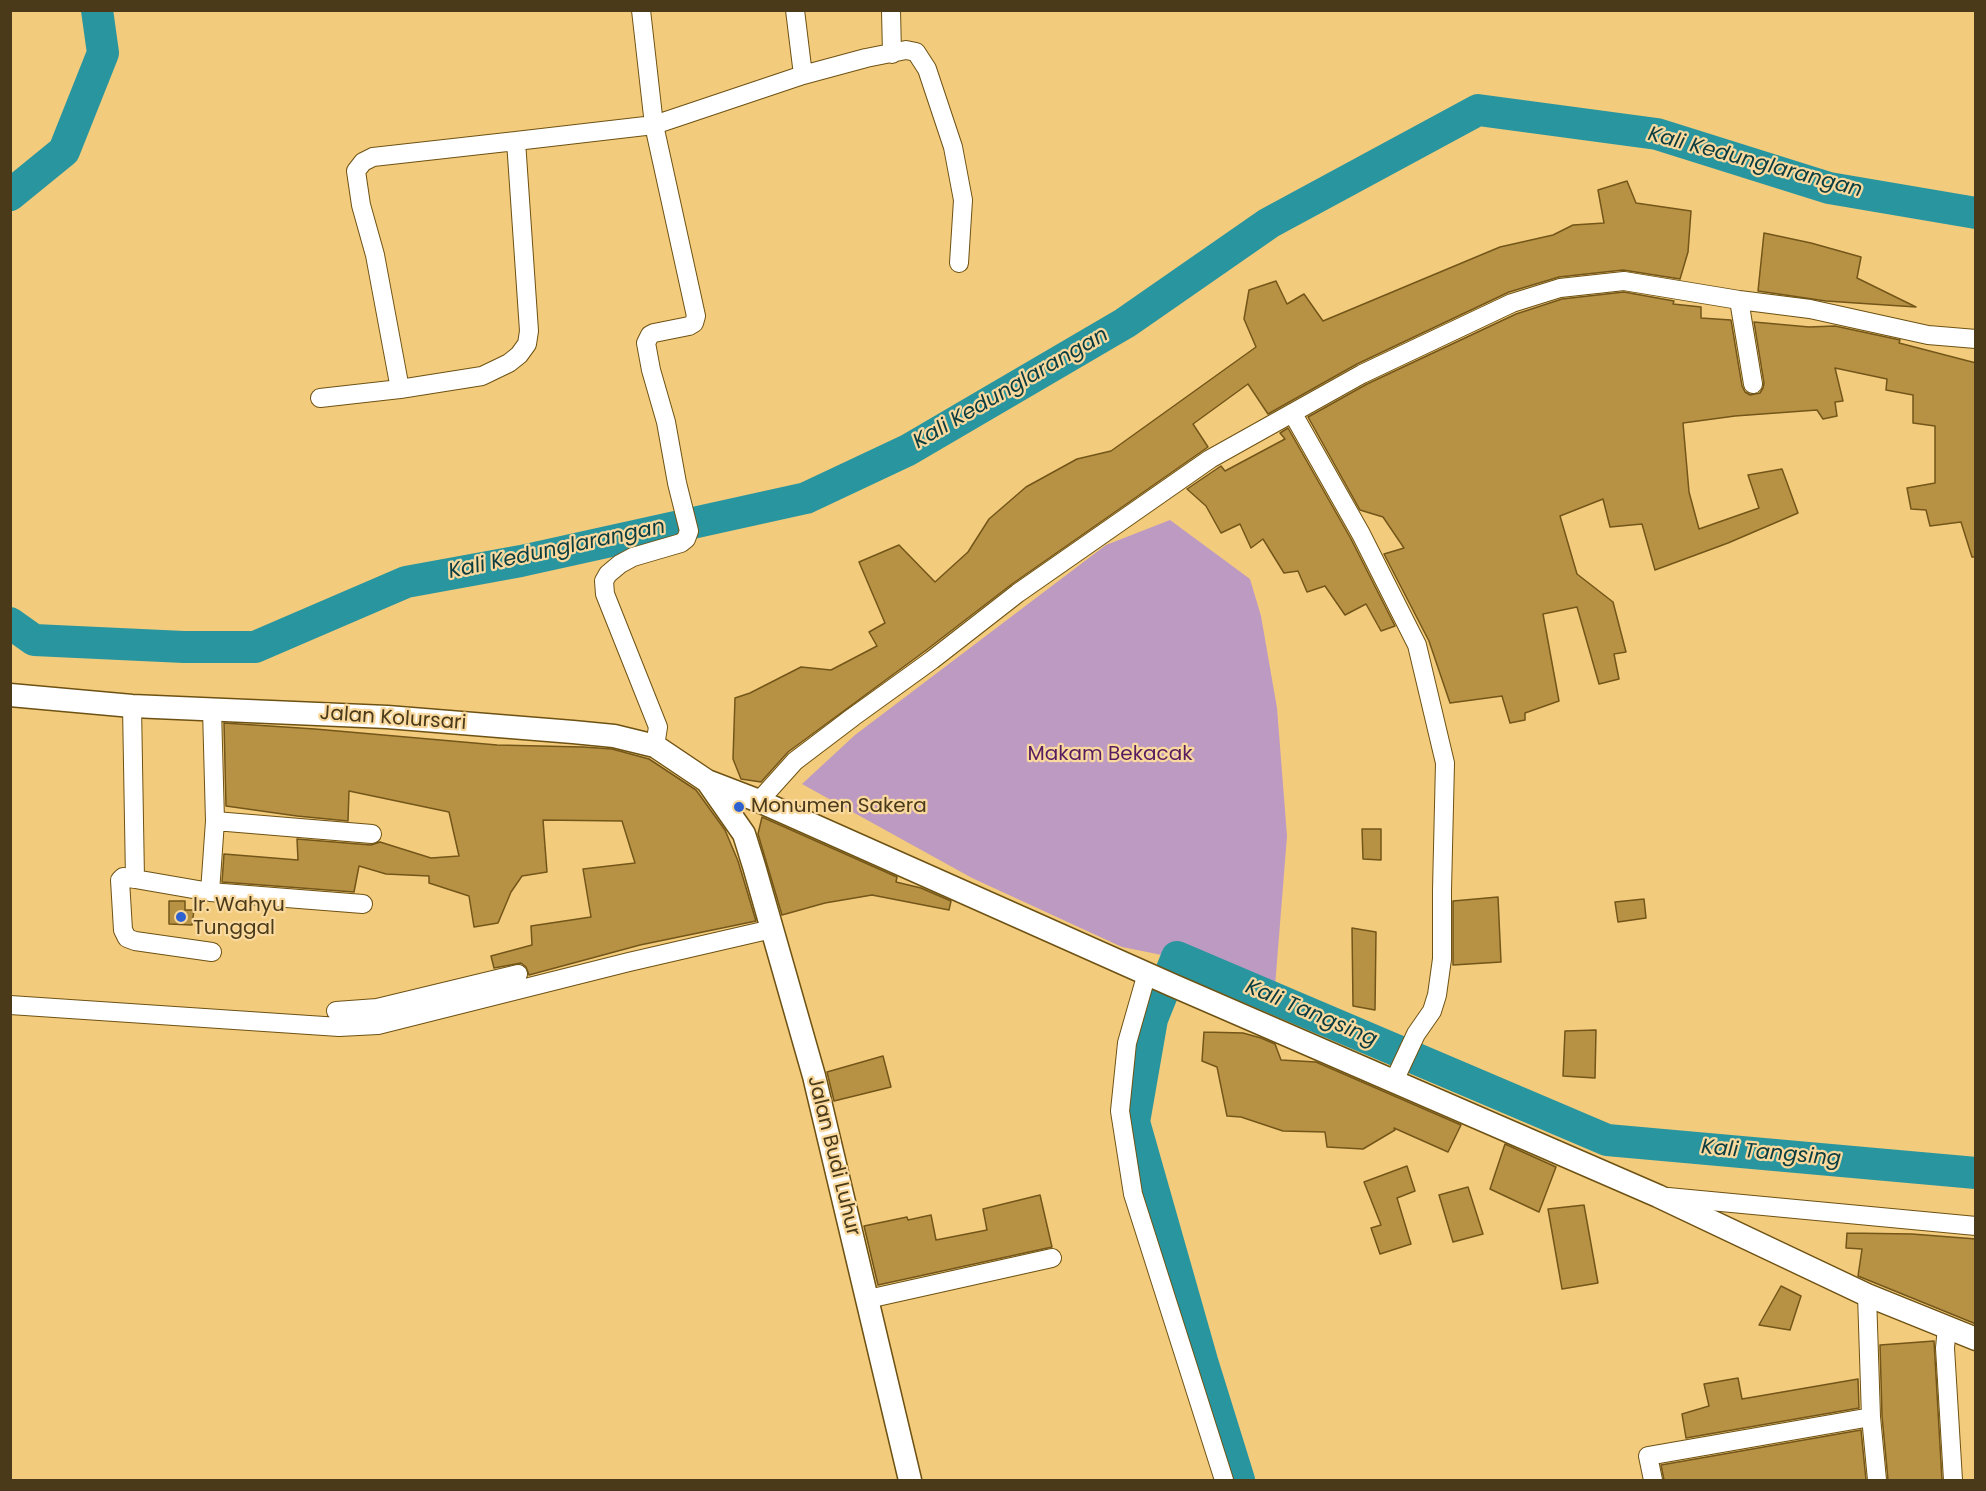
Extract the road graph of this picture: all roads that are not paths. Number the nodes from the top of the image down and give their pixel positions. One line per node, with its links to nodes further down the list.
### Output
1 (641, 10): 6 (street)
2 (795, 10): 5 (street)
3 (891, 10): 4 (street)
4 (892, 54): 5 (street); 8 (street)
5 (803, 75): 6 (street)
6 (654, 125): 7 (street); 18 (street)
7 (516, 141): 12 (street); 12 (street)
8 (959, 263)
9 (1739, 300): 10 (street); 11 (street); 14 (street)
10 (1976, 339)
11 (1753, 384)
12 (400, 389): 13 (street)
13 (320, 398)
14 (1293, 414): 20 (street); 34 (street)
15 (10, 695): 16 (street, Jalan Kolursari)
16 (132, 706): 17 (street, Jalan Kolursari); 24 (street)
17 (212, 709): 18 (street, Jalan Kolursari); 21 (street)
18 (655, 746): 19 (street, Jalan Kolursari)
19 (707, 781): 20 (street, Jalan Kolursari); 23 (street, Jalan Budi Luhur)
20 (759, 801): 23 (street); 30 (street, Jalan Kolursari)
21 (214, 821): 22 (street); 25 (street)
22 (372, 834)
23 (744, 834): 27 (street, Jalan Budi Luhur)
24 (135, 879): 25 (street); 28 (street)
25 (210, 892): 26 (street)
26 (363, 904)
27 (772, 929): 32 (street); 39 (street, Jalan Budi Luhur)
28 (212, 952)
29 (518, 974): 32 (street)
30 (1149, 974): 34 (street, Jalan Kolursari); 44 (street)
31 (10, 1005): 32 (street)
32 (422, 1006): 33 (street)
33 (336, 1011)
34 (1397, 1074): 35 (street, Jalan Kolursari)
35 (1658, 1196): 36 (street); 38 (street, Jalan Kolursari)
36 (1976, 1226)
37 (1052, 1258): 39 (street)
38 (1867, 1295): 40 (street, Jalan Kolursari); 42 (street)
39 (868, 1299): 43 (street, Jalan Budi Luhur)
40 (1947, 1327): 41 (street, Jalan Kolursari); 47 (street)
41 (1976, 1339)
42 (1871, 1418): 45 (street); 46 (street)
43 (910, 1480)
44 (1224, 1480)
45 (1653, 1480)
46 (1877, 1480)
47 (1953, 1480)

